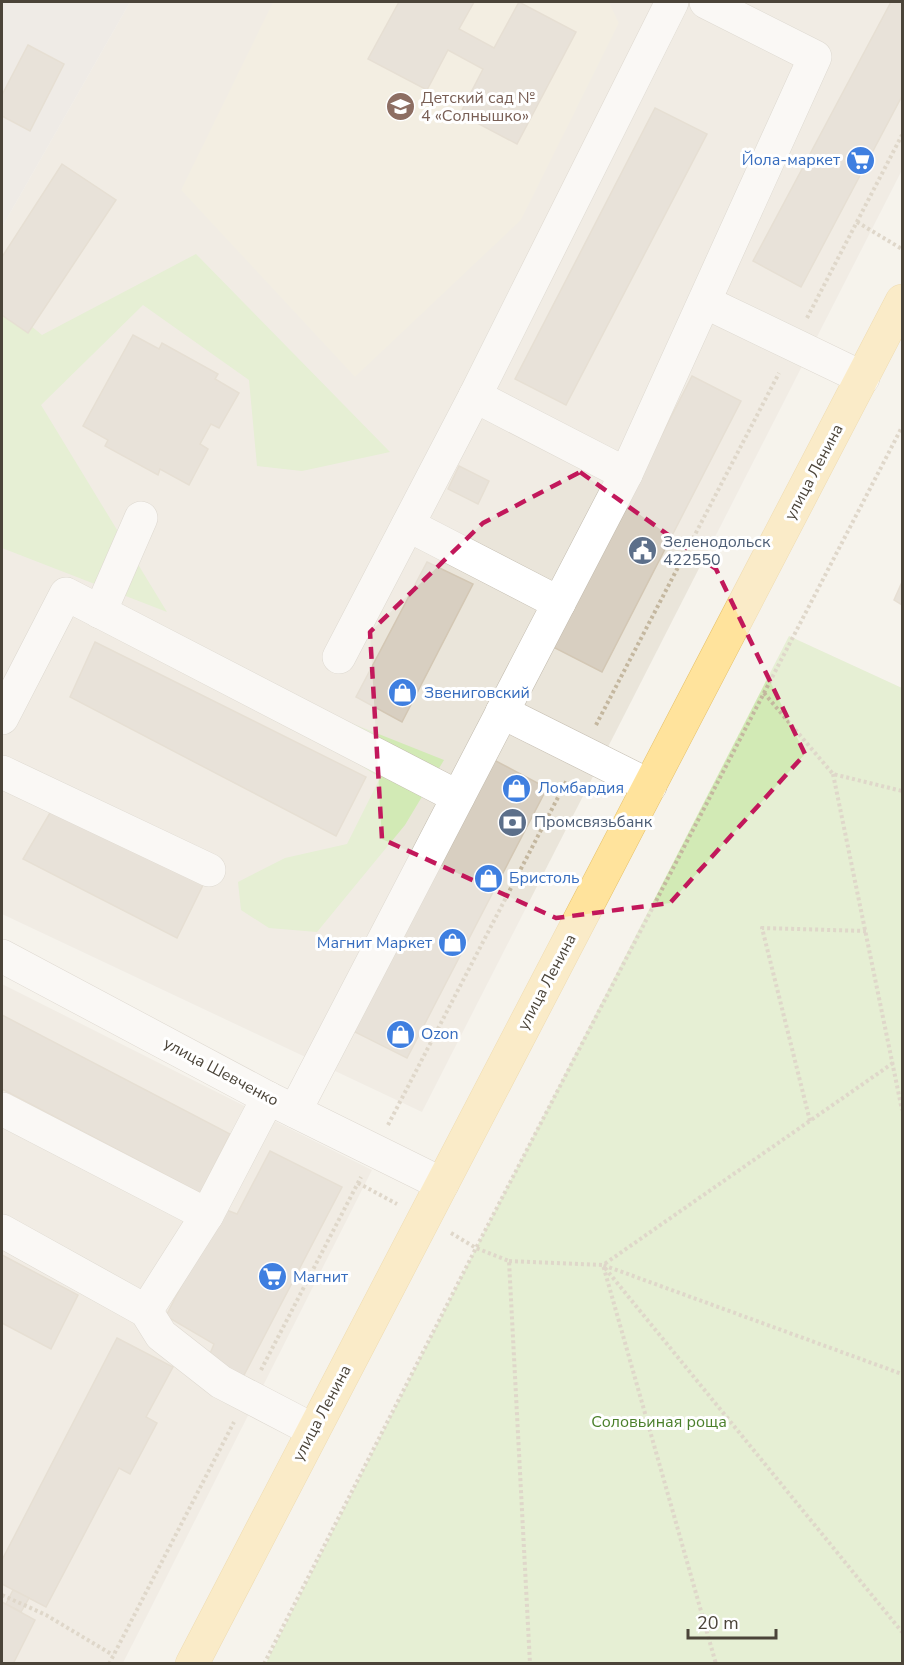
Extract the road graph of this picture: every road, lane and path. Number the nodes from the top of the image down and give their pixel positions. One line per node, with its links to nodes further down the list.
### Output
1 (672, 2): 10 (street)
2 (706, 2): 7 (street)
3 (903, 135): 4 (path)
4 (857, 222): 5 (path); 8 (path)
5 (903, 249)
6 (903, 301): 9 (main road, улица Ленина)
7 (705, 302): 8 (street); 12 (street)
8 (794, 344): 9 (street); 21 (path)
9 (863, 378): 24 (main road, улица Ленина)
10 (475, 396): 12 (street); 14 (street)
11 (903, 427): 18 (path)
12 (626, 474): 15 (street)
13 (141, 518): 16 (street)
14 (408, 525): 15 (street); 17 (street)
15 (558, 603): 19 (street)
16 (100, 612): 20 (street); 26 (street)
17 (339, 657)
18 (764, 693): 23 (path); 41 (path)
19 (502, 712): 21 (street); 26 (street)
20 (2, 718)
21 (582, 752): 24 (street); 35 (path)
22 (2, 772): 27 (street)
23 (833, 774): 25 (path); 28 (path)
24 (650, 786): 37 (main road, улица Ленина)
25 (903, 790)
26 (458, 798): 31 (street)
27 (209, 870)
28 (866, 931): 30 (path); 34 (path)
29 (2, 956): 31 (street, улица Шевченко)
30 (893, 1063): 33 (path); 34 (path)
31 (282, 1105): 35 (street, улица Шевченко); 38 (street)
32 (2, 1108): 38 (street)
33 (903, 1110)
34 (810, 1121): 43 (path)
35 (375, 1151): 36 (path); 37 (street, улица Шевченко)
36 (358, 1183): 39 (path); 46 (path)
37 (442, 1184): 39 (main road, улица Ленина)
38 (207, 1215): 44 (street)
39 (424, 1218): 41 (path); 47 (main road, улица Ленина)
40 (2, 1231): 44 (street)
41 (476, 1248): 42 (path); 53 (path)
42 (509, 1261): 43 (path); 54 (path)
43 (603, 1265): 45 (path); 49 (path); 55 (path)
44 (146, 1311): 46 (street)
45 (903, 1374)
46 (247, 1396): 47 (street); 50 (path)
47 (314, 1430): 52 (main road, улица Ленина)
48 (2, 1594): 50 (path)
49 (903, 1632)
50 (113, 1655): 51 (path)
51 (109, 1664)
52 (192, 1664)
53 (264, 1664)
54 (530, 1664)
55 (716, 1664)

